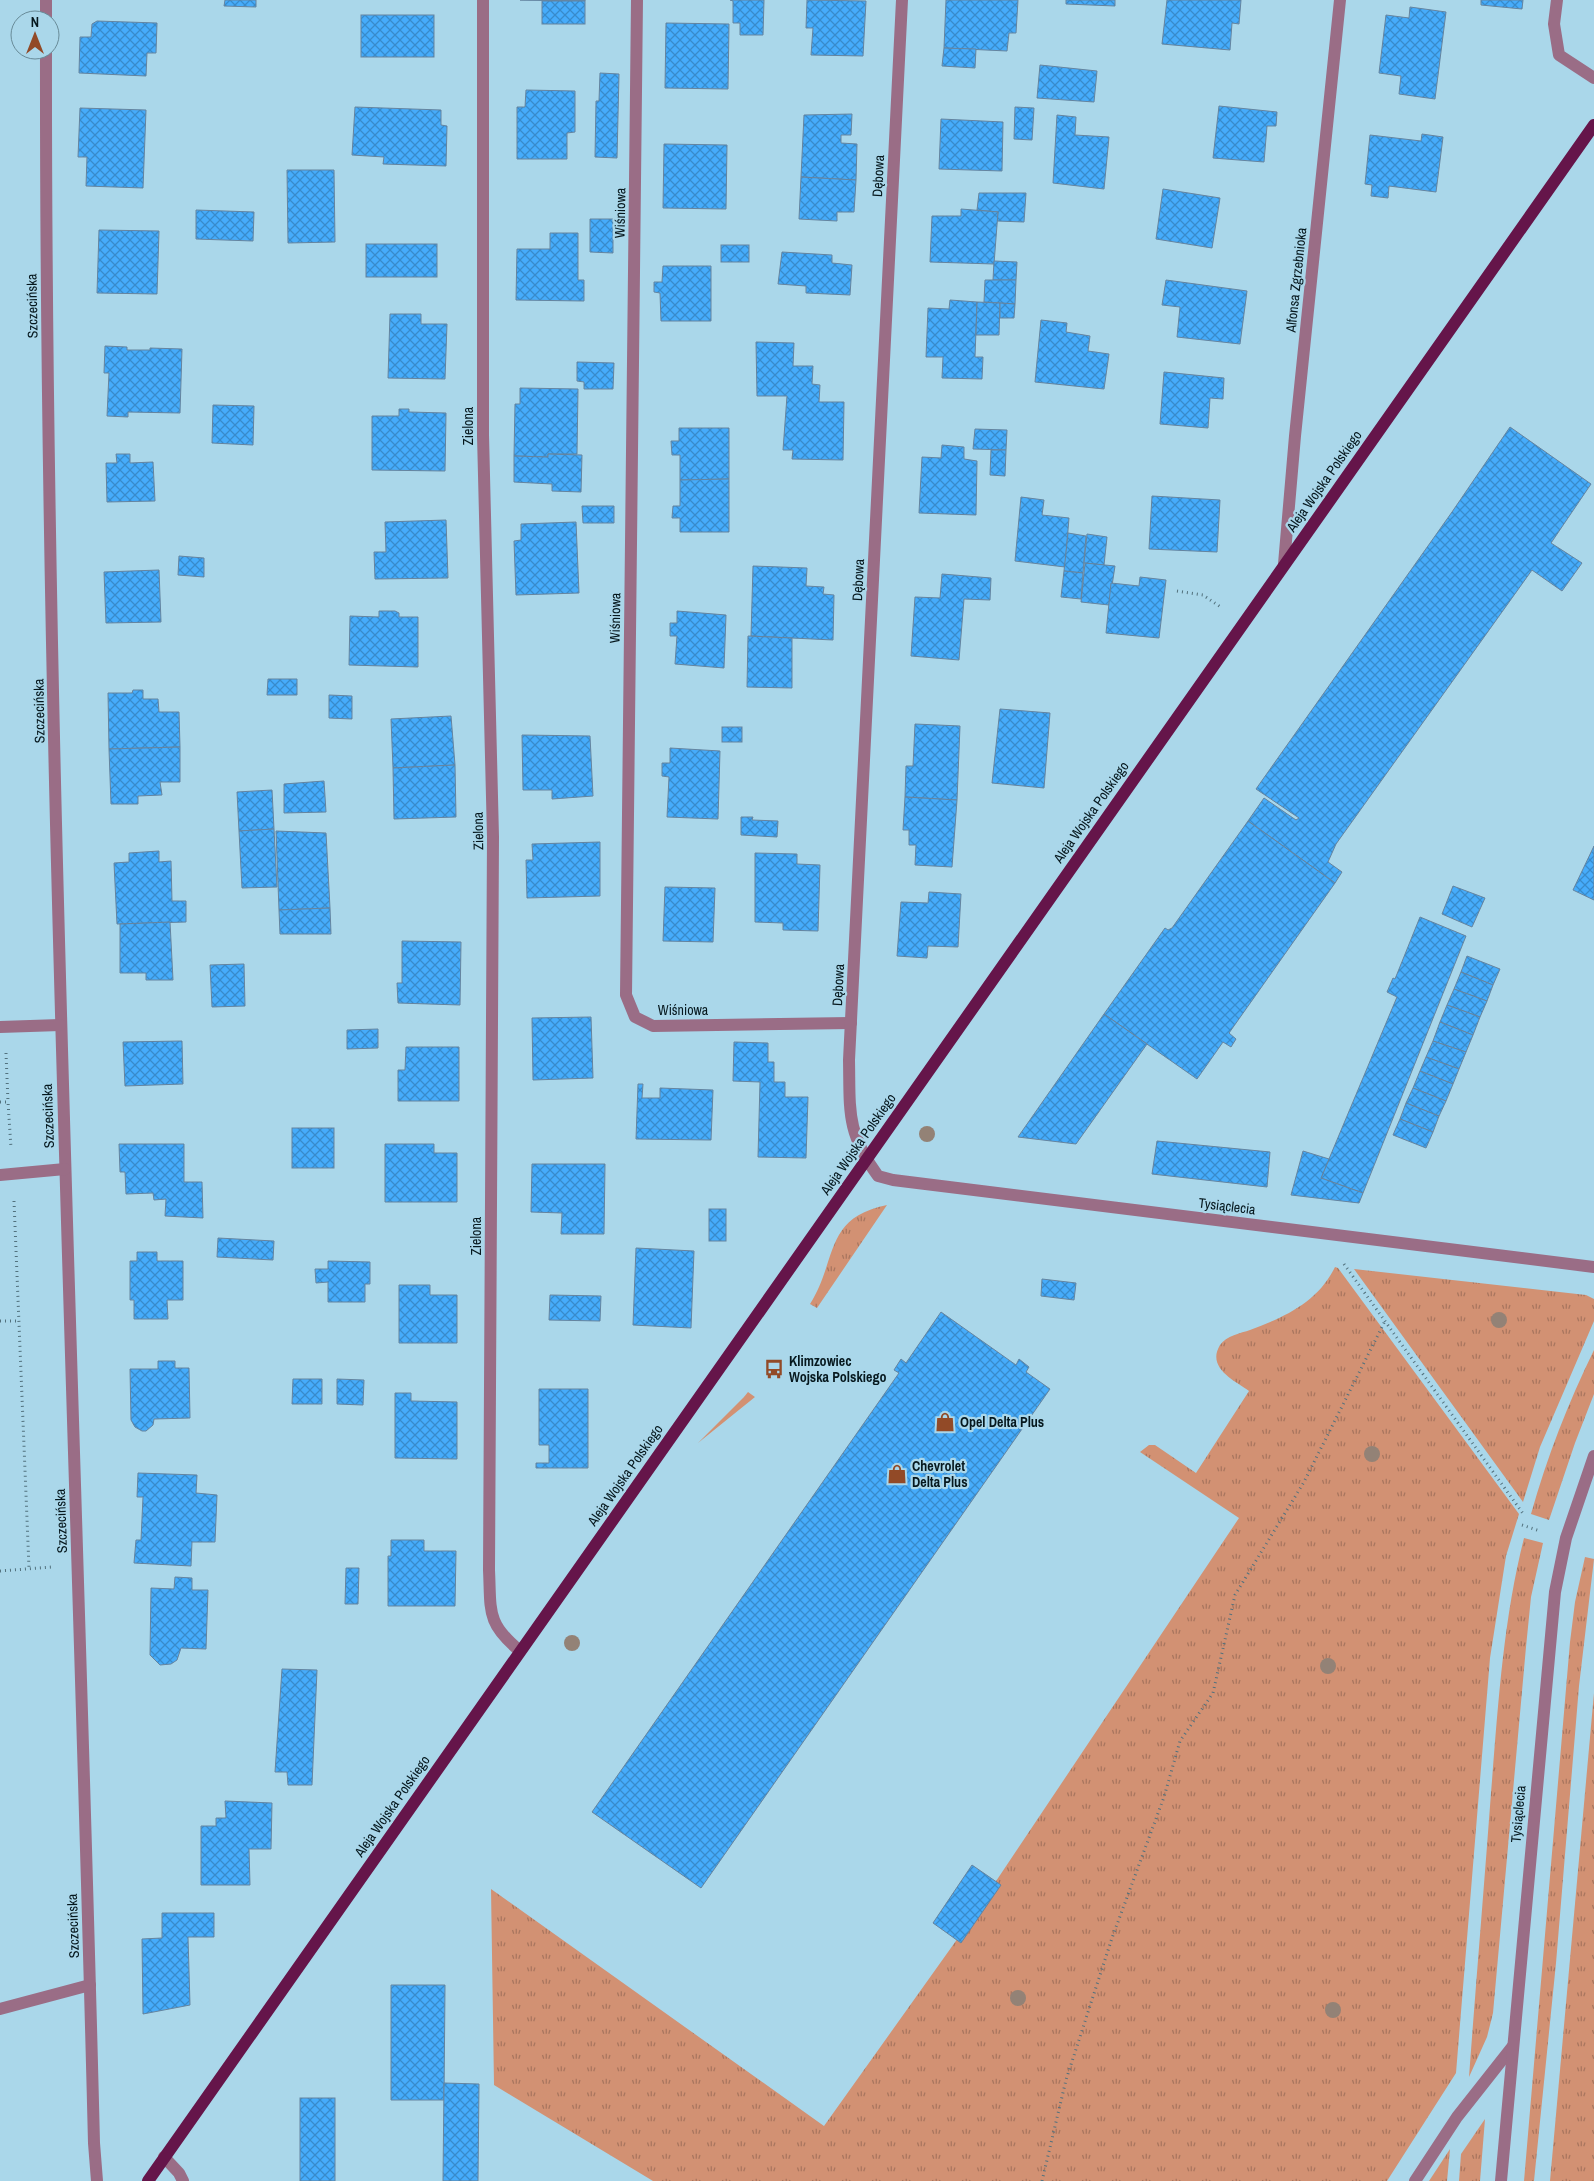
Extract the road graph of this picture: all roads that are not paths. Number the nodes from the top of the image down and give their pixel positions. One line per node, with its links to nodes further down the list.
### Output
1 (483, 0): 18 (street, Zielona)
2 (637, 0): 10 (street, Wiśniowa)
3 (902, 0): 10 (street, Dębowa)
4 (1340, 0): 9 (street, Alfonsa Zgrzebnioka)
5 (1557, 0): 7 (street)
6 (46, 60): 11 (street, Szczecińska)
7 (1594, 78)
8 (1594, 125): 9 (main road, Aleja Wojska Polskiego)
9 (1284, 564): 13 (main road, Aleja Wojska Polskiego)
10 (851, 1022): 13 (street, Dębowa)
11 (60, 1025): 12 (street); 14 (street, Szczecińska)
12 (2, 1027)
13 (866, 1159): 16 (street, Tysiąclecia); 18 (main road, Aleja Wojska Polskiego)
14 (65, 1170): 15 (street); 19 (street, Szczecińska)
15 (6, 1174)
16 (1594, 1267)
17 (1594, 1456): 21 (street, Tysiąclecia)
18 (520, 1651): 22 (main road, Aleja Wojska Polskiego)
19 (90, 1985): 20 (street); 23 (street, Szczecińska)
20 (0, 2009)
21 (1512, 2046): 26 (street); 27 (street, Tysiąclecia)
22 (164, 2157): 24 (main road, Aleja Wojska Polskiego); 25 (street)
23 (97, 2181)
24 (148, 2181)
25 (183, 2181)
26 (1415, 2181)
27 (1502, 2181)

